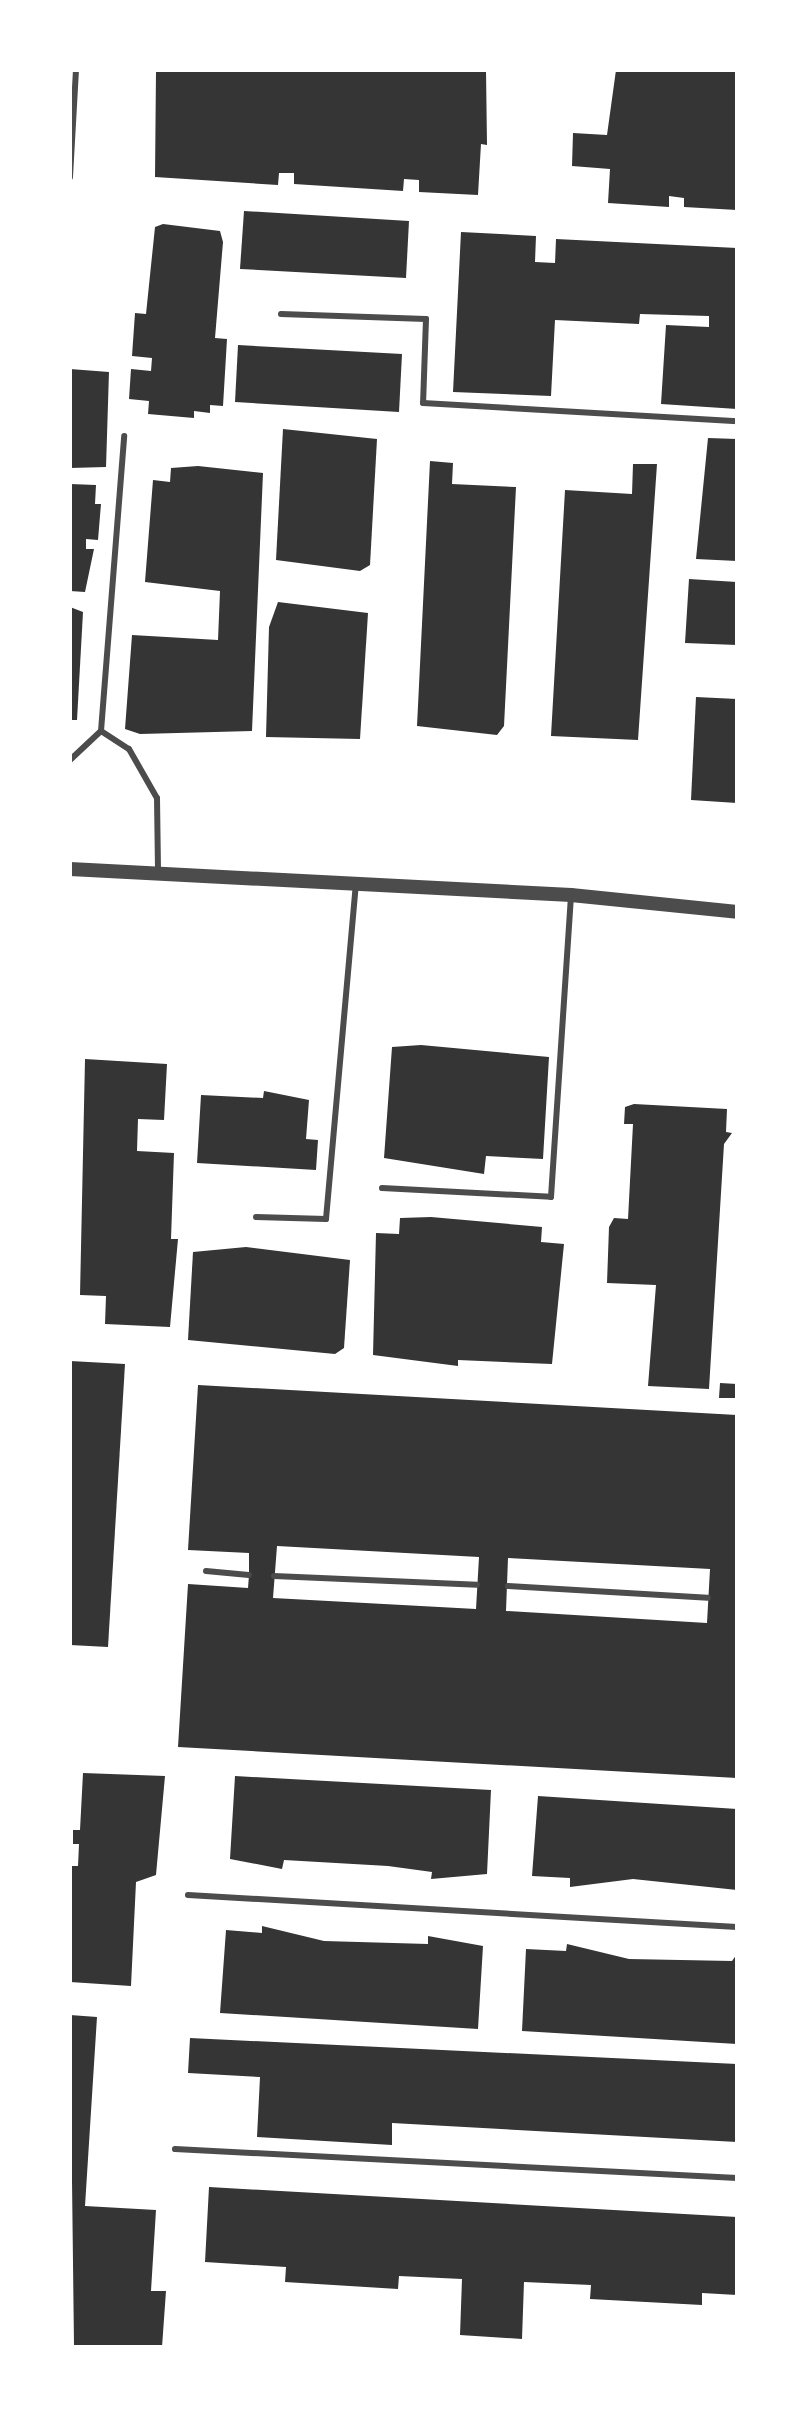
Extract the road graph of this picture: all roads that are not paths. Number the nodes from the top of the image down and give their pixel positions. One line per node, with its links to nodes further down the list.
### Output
1 (76, 70): 2 (lane)
2 (70, 177)
3 (281, 314): 4 (lane)
4 (737, 421)
5 (124, 436): 6 (lane)
6 (101, 731): 7 (lane); 9 (lane)
7 (70, 760)
8 (70, 869): 9 (street)
9 (158, 874): 10 (street)
10 (356, 884): 11 (street); 14 (lane)
11 (571, 895): 12 (street); 13 (lane)
12 (737, 912)
13 (382, 1188)
14 (256, 1217)
15 (206, 1571): 16 (lane)
16 (249, 1575)
17 (274, 1576): 18 (lane)
18 (477, 1585)
19 (508, 1586): 20 (lane)
20 (708, 1598)
21 (188, 1895): 22 (lane)
22 (737, 1927)
23 (175, 2149): 24 (lane)
24 (737, 2178)

